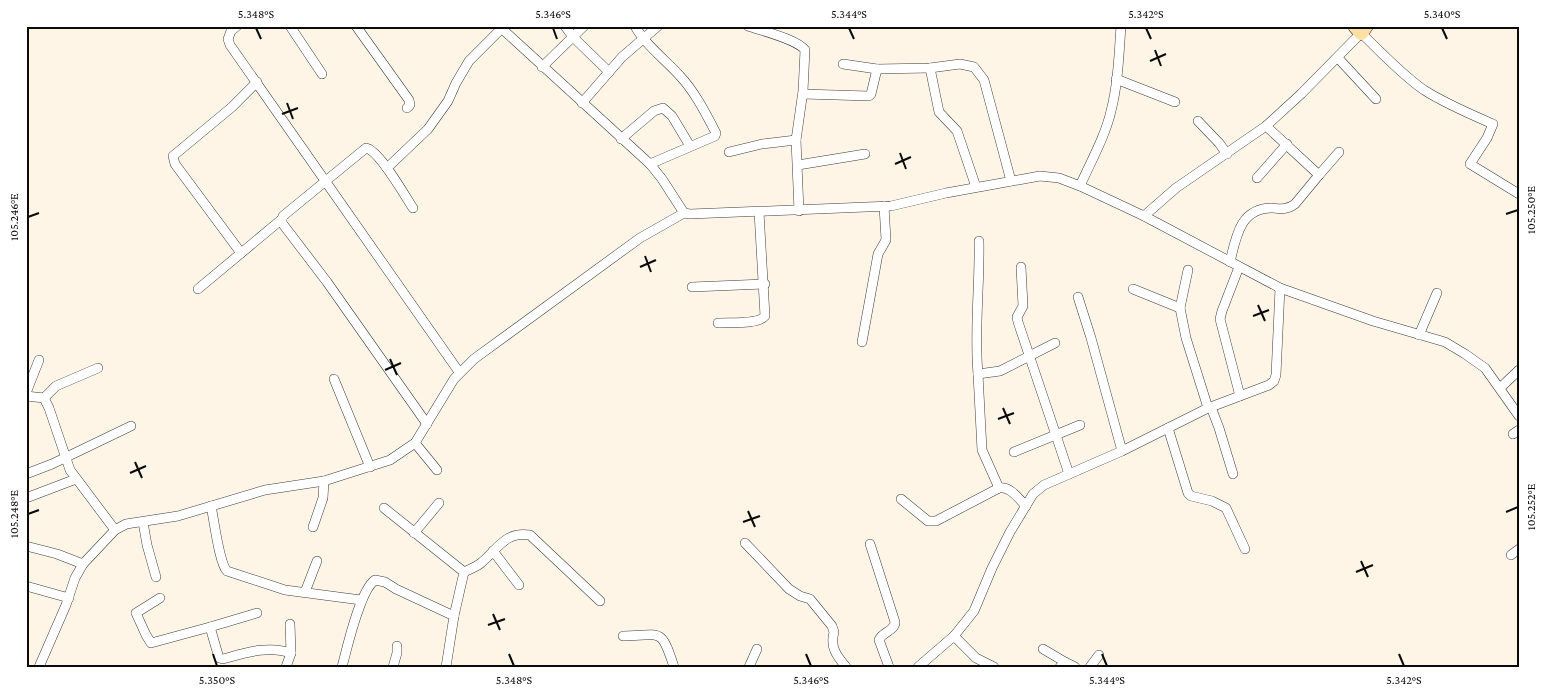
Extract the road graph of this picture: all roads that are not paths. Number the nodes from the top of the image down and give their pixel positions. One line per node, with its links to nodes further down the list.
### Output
1 (237, 26): 22 (street)
2 (290, 26): 20 (street)
3 (356, 26): 27 (street)
4 (565, 26): 12 (street)
5 (584, 26): 12 (street)
6 (636, 26): 13 (street)
7 (658, 26): 13 (street)
8 (748, 26): 23 (street)
9 (1121, 26): 21 (street)
10 (500, 27): 16 (street); 40 (street)
11 (1362, 28): 14 (street); 47 (street)
12 (573, 37): 16 (street); 19 (street)
13 (643, 38): 19 (street); 33 (street)
14 (1338, 58): 24 (street); 29 (street)
15 (843, 64): 18 (street)
16 (542, 67): 26 (street)
17 (930, 68): 18 (street); 44 (street); 46 (street)
18 (877, 69): 23 (street)
19 (609, 72): 26 (street)
20 (322, 74)
21 (1116, 79): 25 (street); 45 (street)
22 (257, 82): 43 (street); 56 (street)
23 (803, 94): 31 (street)
24 (1376, 99)
25 (1175, 102)
26 (582, 104): 30 (street)
27 (407, 108)
28 (1198, 120): 37 (street)
29 (1266, 126): 32 (street); 37 (street)
30 (622, 139): 33 (street); 38 (street)
31 (796, 140): 34 (street); 39 (street)
32 (1287, 144): 41 (street); 42 (street)
33 (690, 146): 38 (street)
34 (729, 152)
35 (1339, 152): 41 (street)
36 (865, 154): 39 (street)
37 (1227, 154): 53 (street)
38 (650, 164): 52 (street)
39 (798, 165): 50 (street)
40 (387, 168): 43 (street); 49 (street)
41 (1319, 175): 57 (street)
42 (1257, 178)
43 (326, 180): 54 (street); 77 (street)
44 (1011, 181): 45 (street); 46 (street)
45 (1080, 186): 53 (street)
46 (976, 187): 48 (street)
47 (1519, 194)
48 (884, 206): 50 (street); 71 (street)
49 (413, 208)
50 (800, 211): 51 (street)
51 (759, 212): 52 (street); 61 (street)
52 (684, 213): 77 (street)
53 (1144, 216): 57 (street)
54 (282, 219): 56 (street); 86 (street)
55 (979, 240): 78 (street)
56 (242, 253): 64 (street)
57 (1230, 262): 59 (street)
58 (1021, 267): 73 (street)
59 (1239, 267): 63 (street); 82 (street)
60 (1188, 270): 68 (street)
61 (764, 284): 62 (street); 69 (street)
62 (692, 287)
63 (1280, 288): 70 (street); 82 (street)
64 (198, 289)
65 (1133, 290): 68 (street)
66 (1437, 293): 70 (street)
67 (1078, 297): 92 (street)
68 (1180, 308): 84 (street)
69 (718, 323)
70 (1419, 335): 80 (street)
71 (862, 342)
72 (1055, 343): 73 (street)
73 (1029, 355): 78 (street); 90 (street)
74 (39, 360): 81 (street)
75 (98, 368): 83 (street)
76 (1519, 370): 80 (street)
77 (459, 372): 86 (street)
78 (978, 374): 102 (street)
79 (334, 378): 95 (street)
80 (1500, 388): 85 (street)
81 (26, 394): 83 (street)
82 (1240, 396): 84 (street)
83 (44, 398): 94 (street)
84 (1209, 408): 89 (street); 99 (street)
85 (1519, 416)
86 (427, 424): 91 (street)
87 (1080, 425): 90 (street)
88 (131, 426): 94 (street)
89 (1168, 428): 92 (street); 116 (street)
90 (1056, 436): 93 (street); 98 (street)
91 (414, 443): 95 (street); 96 (street)
92 (1122, 451): 98 (street)
93 (1014, 452)
94 (65, 457): 97 (street); 100 (street)
95 (370, 466): 101 (street)
96 (437, 470)
97 (26, 474)
98 (1069, 474): 107 (street)
99 (1233, 474)
100 (76, 479): 103 (street); 111 (street)
101 (324, 480): 106 (street); 110 (street)
102 (999, 488): 104 (street); 107 (street)
103 (26, 498)
104 (901, 498)
105 (439, 503): 112 (street)
106 (211, 506): 109 (street); 126 (street)
107 (1026, 506): 136 (street)
108 (384, 508): 112 (street)
109 (143, 522): 111 (street); 123 (street)
110 (312, 526)
111 (115, 530): 121 (street)
112 (414, 533): 122 (street)
113 (745, 543): 150 (street)
114 (870, 544): 151 (street)
115 (26, 546): 121 (street)
116 (1245, 549)
117 (1519, 549): 119 (street)
118 (493, 551): 122 (street); 124 (street); 130 (street)
119 (1511, 556)
120 (317, 561): 126 (street)
121 (83, 564): 127 (street)
122 (464, 572): 132 (street)
123 (156, 577)
124 (520, 585)
125 (26, 586): 127 (street)
126 (305, 592): 129 (street)
127 (69, 598): 143 (street)
128 (160, 598): 134 (street)
129 (361, 600): 132 (street); 145 (street)
130 (600, 601)
131 (257, 613): 134 (street)
132 (454, 616): 147 (street)
133 (290, 624): 140 (street)
134 (210, 626): 140 (street)
135 (623, 636): 148 (street)
136 (954, 636): 152 (street); 153 (street)
137 (397, 646): 146 (street)
138 (757, 649): 149 (street)
139 (1043, 649): 142 (street)
140 (291, 653): 144 (street)
141 (1099, 655): 155 (street)
142 (1063, 664): 154 (street)
143 (39, 667)
144 (286, 667)
145 (342, 667)
146 (393, 667)
147 (446, 667)
148 (674, 667)
149 (749, 667)
150 (846, 667)
151 (888, 667)
152 (918, 667)
153 (994, 667)
154 (1075, 667)
155 (1090, 667)

